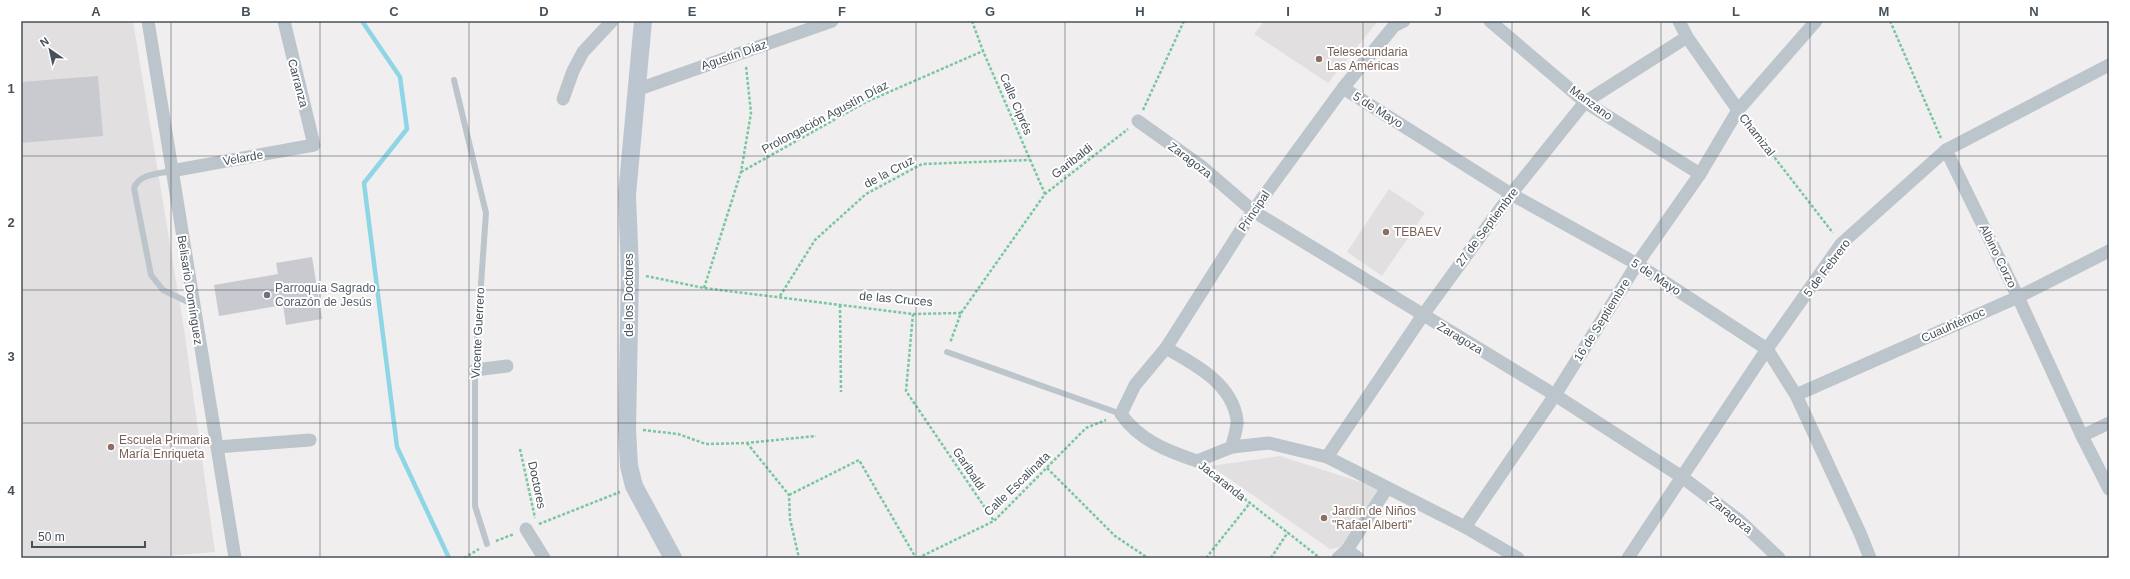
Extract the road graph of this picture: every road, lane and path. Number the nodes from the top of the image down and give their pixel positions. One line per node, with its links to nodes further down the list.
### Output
1 (148, 21): 27 (street, Belisario Domínguez)
2 (284, 21): 24 (street, Carranza)
3 (612, 21): 20 (street)
4 (643, 21): 19 (street, de los Doctores)
5 (832, 21): 14 (street, Agustín Díaz)
6 (972, 21): 15 (path, Calle Ciprés)
7 (1184, 21): 23 (path, Garibaldi)
8 (1404, 21): 18 (street, Principal)
9 (1490, 21): 21 (street, Manzano)
10 (1679, 21): 13 (street, Chamizal)
11 (1816, 21): 22 (street, 16 de Septiembre)
12 (1890, 21): 25 (path)
13 (1687, 37): 21 (street, 27 de Septiembre); 22 (street, Chamizal)
14 (745, 51): 19 (street, Agustín Díaz); 28 (path)
15 (983, 51): 26 (path, Calle Ciprés); 28 (path, Prolongación Agustín Díaz)
16 (2109, 65): 25 (street, 5 de Febrero)
17 (454, 80): 49 (lane, Vicente Guerrero)
18 (1344, 88): 31 (street, 5 de Mayo); 32 (street, Principal)
19 (636, 90): 36 (street, de los Doctores)
20 (563, 99)
21 (1585, 102): 29 (street, Manzano); 31 (street, 27 de Septiembre)
22 (1738, 110): 29 (street, 16 de Septiembre); 33 (path, Chamizal)
23 (1138, 122): 30 (path, Garibaldi); 32 (street, Zaragoza)
24 (314, 145): 27 (street, Velarde)
25 (1946, 150): 33 (street, 5 de Febrero); 39 (street, Albino Corzo)
26 (1030, 160): 30 (path, Calle Ciprés); 38 (path, de la Cruz)
27 (171, 171): 40 (street, Belisario Domínguez); 40 (lane)
28 (741, 172): 37 (path)
29 (1700, 174): 35 (street, 16 de Septiembre)
30 (1045, 194): 42 (path, Garibaldi)
31 (1511, 194): 35 (street, 5 de Mayo); 44 (street, 27 de Septiembre)
32 (1253, 210): 44 (street, Zaragoza); 45 (street, Principal)
33 (1841, 244): 46 (street, 5 de Febrero)
34 (2109, 251): 39 (street, Cuauhtémoc)
35 (1637, 264): 46 (street, 5 de Mayo); 51 (street, 16 de Septiembre)
36 (630, 272): 37 (path, de las Cruces); 55 (street, de los Doctores)
37 (704, 288): 38 (path, de las Cruces)
38 (780, 296): 41 (path, de las Cruces)
39 (2018, 297): 52 (street, Cuauhtémoc); 57 (street, Albino Corzo)
40 (192, 304): 60 (street, Belisario Domínguez)
41 (840, 305): 43 (path, de las Cruces); 50 (path)
42 (961, 313): 43 (path, de las Cruces); 47 (path)
43 (912, 314): 72 (path, Garibaldi)
44 (1423, 315): 51 (street, Zaragoza); 63 (street, 27 de Septiembre)
45 (1166, 348): 53 (street, Principal); 61 (street)
46 (1767, 349): 52 (street, 5 de Mayo); 66 (street, 5 de Febrero)
47 (947, 352): 53 (lane)
48 (507, 366): 49 (street)
49 (475, 370): 76 (lane, Vicente Guerrero)
50 (841, 392)
51 (1555, 395): 66 (street, Zaragoza); 74 (street, 16 de Septiembre)
52 (1796, 395): 92 (street, 5 de Mayo)
53 (1121, 414): 64 (street, Jacaranda); 65 (path, Calle Escalinata)
54 (2109, 423): 57 (street)
55 (626, 429): 59 (path); 67 (street, de los Doctores)
56 (816, 436): 59 (path)
57 (2082, 436): 69 (street, Albino Corzo)
58 (310, 440): 60 (street)
59 (747, 443): 70 (path)
60 (217, 447): 78 (street, Belisario Domínguez)
61 (1232, 447): 63 (street); 64 (street)
62 (520, 449): 73 (path, Doctores)
63 (1327, 457): 68 (street)
64 (1197, 461): 71 (path, Jacaranda)
65 (1047, 468): 72 (path, Calle Escalinata); 84 (path)
66 (1682, 477): 90 (street, 5 de Febrero); 91 (street, Zaragoza)
67 (634, 486): 73 (path); 81 (street, de los Doctores)
68 (1387, 488): 74 (street); 77 (street)
69 (2109, 489)
70 (789, 495): 82 (path); 83 (path)
71 (1250, 503): 75 (path, Jacaranda); 85 (path)
72 (994, 521): 83 (path, Calle Escalinata)
73 (532, 526): 76 (path); 80 (street)
74 (1464, 527): 89 (street)
75 (1288, 532): 86 (path); 87 (path, Jacaranda)
76 (487, 544): 79 (path)
77 (1343, 554): 88 (street)
78 (235, 558)
79 (464, 558)
80 (544, 558)
81 (673, 558)
82 (799, 558)
83 (917, 558)
84 (1148, 558)
85 (1206, 558)
86 (1271, 558)
87 (1320, 558)
88 (1358, 558)
89 (1518, 558)
90 (1628, 558)
91 (1779, 558)
92 (1870, 558)

